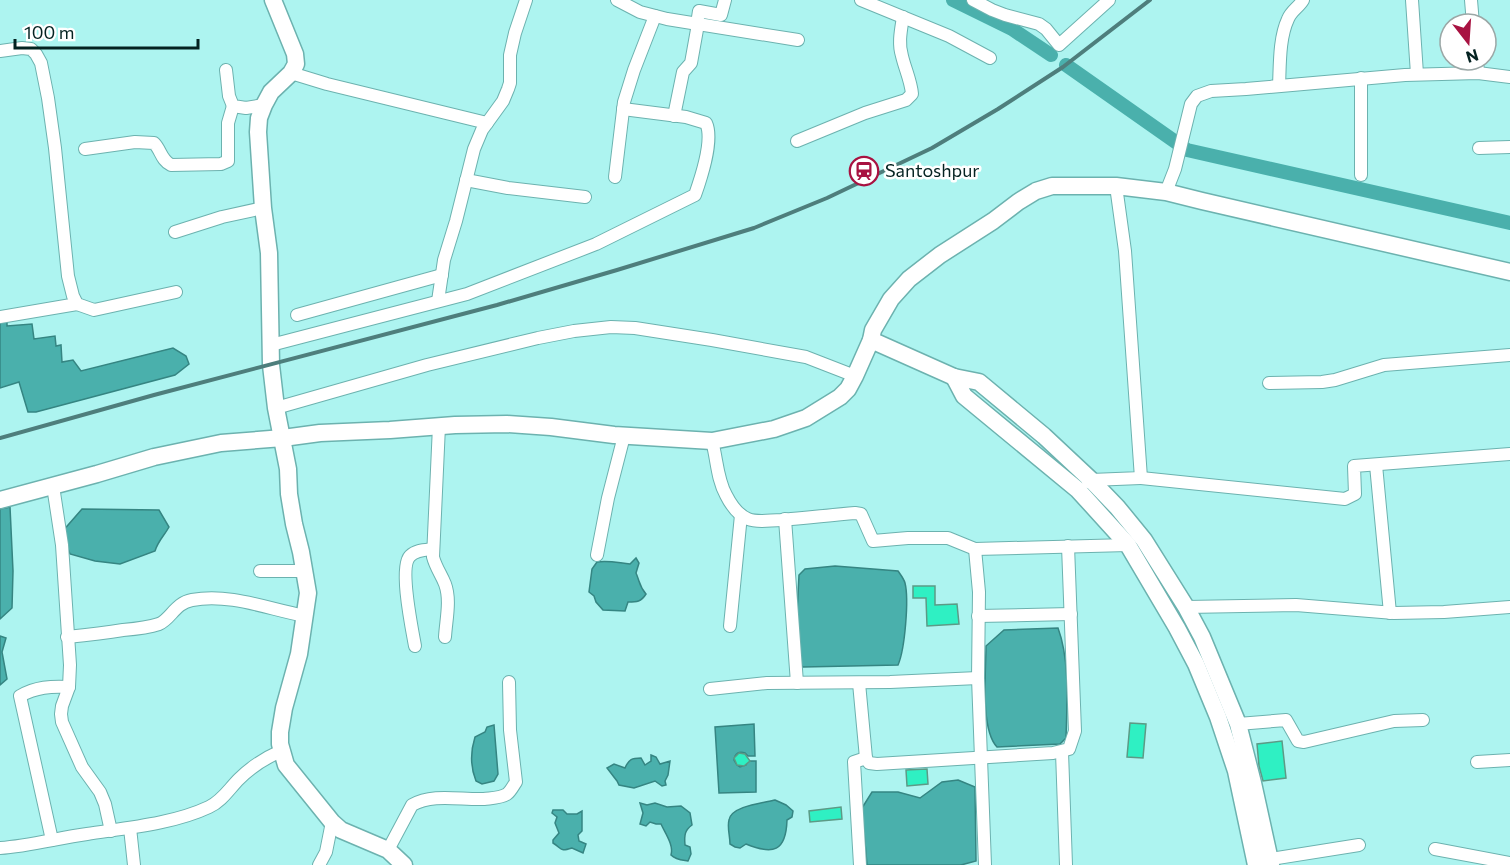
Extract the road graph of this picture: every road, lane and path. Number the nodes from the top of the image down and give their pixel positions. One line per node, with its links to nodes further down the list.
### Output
1 (273, 0): 19 (street)
2 (526, 0): 28 (street)
3 (617, 0): 10 (street)
4 (725, 0): 12 (street)
5 (861, 0): 11 (street)
6 (973, 0): 7 (street)
7 (1108, 0)
8 (1303, 0): 23 (street)
9 (1412, 0): 20 (street)
10 (655, 16): 12 (street); 26 (street)
11 (903, 17): 15 (street); 29 (street)
12 (698, 24): 13 (street); 27 (street)
13 (798, 40)
14 (0, 51): 45 (street)
15 (990, 58)
16 (226, 70): 25 (street)
17 (1438, 71): 20 (street)
18 (1495, 72): 21 (street)
19 (291, 73): 24 (street); 28 (street)
20 (1417, 74): 22 (street)
21 (1510, 77)
22 (1361, 78): 23 (street); 33 (street)
23 (1279, 86): 37 (street)
24 (264, 105): 25 (street); 39 (street)
25 (233, 106): 32 (street)
26 (623, 109): 27 (street); 34 (street)
27 (674, 116): 44 (street)
28 (487, 123): 35 (street)
29 (797, 141)
30 (1510, 147): 31 (street)
31 (1479, 148)
32 (85, 149)
33 (1361, 175)
34 (615, 177)
35 (466, 180): 38 (street); 42 (street)
36 (1116, 186): 37 (street); 48 (street); 60 (street)
37 (1167, 192): 41 (street)
38 (585, 197)
39 (264, 208): 40 (street); 49 (street)
40 (175, 232)
41 (1510, 272)
42 (442, 275): 44 (street); 46 (street)
43 (176, 292): 45 (street)
44 (438, 301): 49 (street)
45 (77, 304): 47 (street)
46 (297, 315)
47 (0, 317)
48 (871, 340): 51 (street); 61 (street)
49 (271, 345): 53 (street)
50 (1510, 355): 52 (street)
51 (855, 376): 53 (street); 57 (street)
52 (1269, 384)
53 (276, 408): 56 (street)
54 (439, 426): 55 (street); 56 (street); 68 (street)
55 (624, 436): 57 (street); 70 (street)
56 (283, 438): 62 (street); 72 (street)
57 (712, 441): 64 (street)
58 (1510, 454): 59 (street)
59 (1376, 465): 60 (street); 75 (street)
60 (1141, 478): 61 (street)
61 (1084, 485): 66 (street); 73 (street)
62 (53, 486): 63 (street); 80 (street)
63 (0, 500)
64 (741, 515): 65 (street); 79 (street)
65 (785, 519): 69 (street); 86 (street)
66 (1128, 545): 67 (street); 105 (street)
67 (1068, 546): 69 (street); 76 (street)
68 (433, 549): 81 (street); 82 (street)
69 (975, 549): 78 (street)
70 (597, 555)
71 (260, 571): 72 (street)
72 (304, 571): 77 (street)
73 (1186, 607): 75 (street); 90 (street)
74 (1510, 608): 75 (street)
75 (1390, 613)
76 (1071, 614): 78 (street); 92 (street)
77 (305, 616): 80 (street); 91 (street)
78 (978, 616): 83 (street)
79 (730, 626)
80 (68, 637): 87 (street)
81 (445, 637)
82 (415, 646)
83 (978, 678): 85 (street); 94 (street)
84 (509, 682): 104 (street)
85 (859, 682): 86 (street); 93 (street)
86 (797, 683): 88 (street)
87 (69, 687): 99 (street); 100 (street)
88 (710, 688)
89 (1423, 720): 90 (street)
90 (1238, 724): 105 (street)
91 (281, 751): 97 (street); 98 (street)
92 (1062, 752): 94 (street); 112 (street)
93 (866, 758): 94 (street); 110 (street)
94 (981, 758): 111 (street)
95 (1510, 760): 96 (street)
96 (1478, 762)
97 (332, 822): 104 (street); 108 (street)
98 (130, 828): 99 (street); 107 (street)
99 (111, 831): 100 (street)
100 (52, 840): 102 (street)
101 (1359, 845): 105 (street)
102 (0, 848)
103 (1435, 849): 106 (street)
104 (388, 850): 109 (street)
105 (1266, 863)
106 (1510, 863)
107 (134, 865)
108 (319, 865)
109 (404, 865)
110 (860, 865)
111 (985, 865)
112 (1066, 865)

